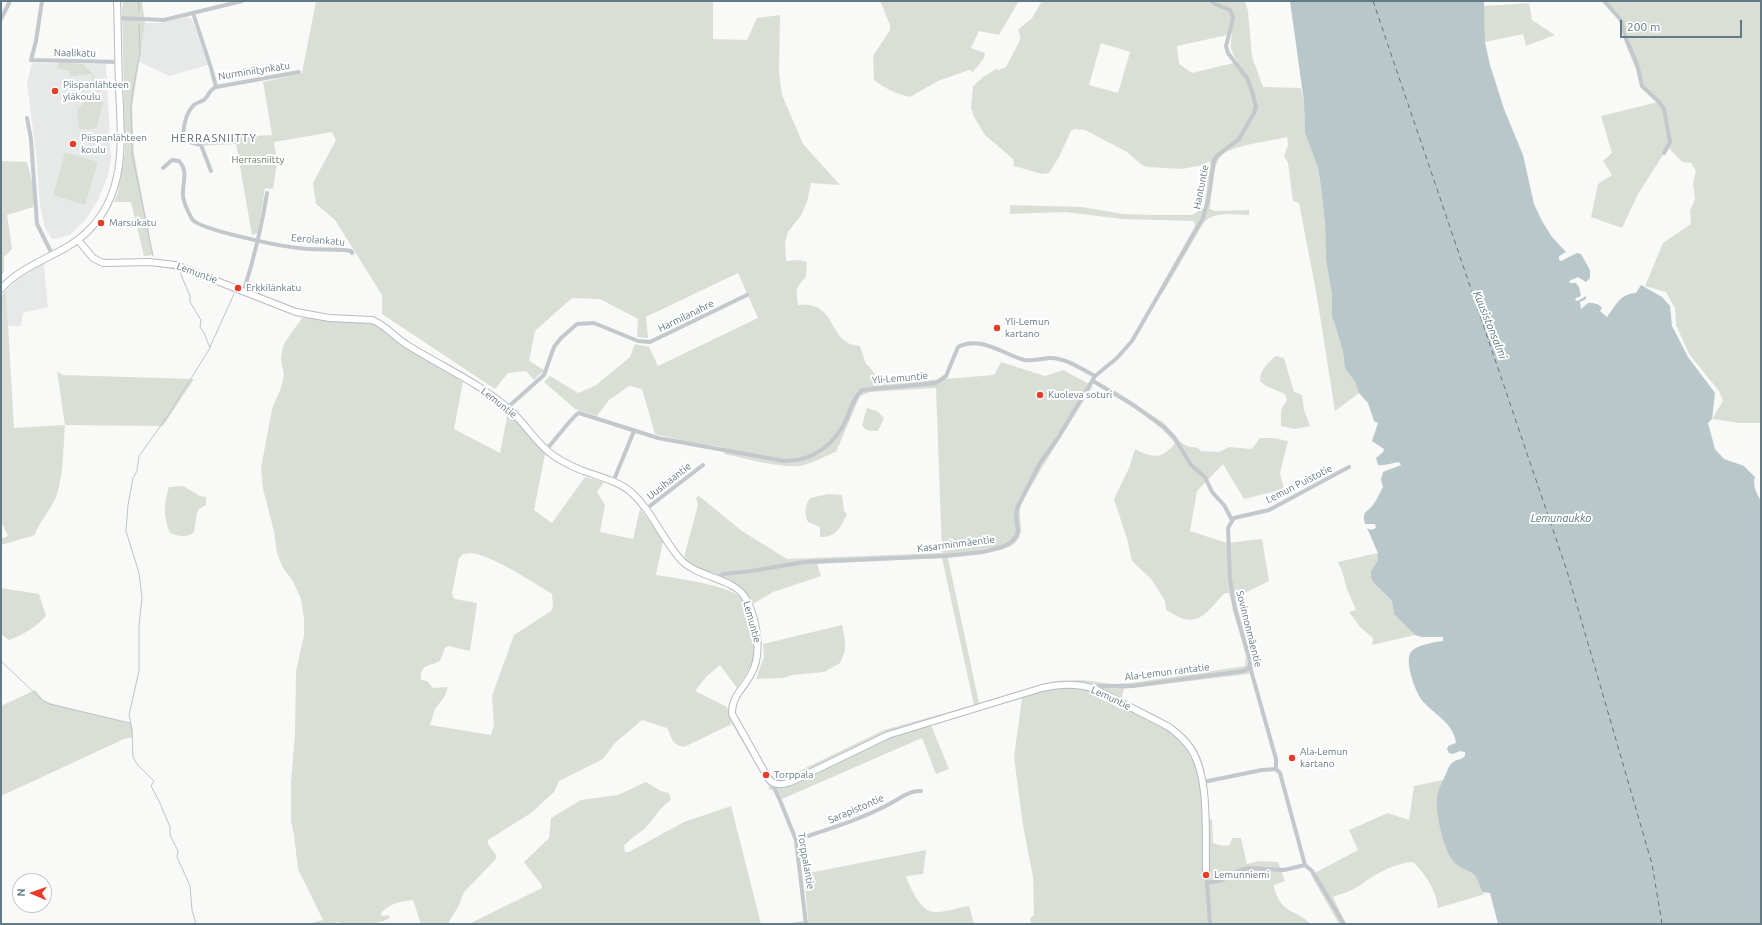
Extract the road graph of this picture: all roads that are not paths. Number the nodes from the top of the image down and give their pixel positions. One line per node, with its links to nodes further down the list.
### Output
1 (10, 1): 9 (street)
2 (42, 1): 10 (street, Naalikatu)
3 (117, 1): 8 (street)
4 (242, 1): 7 (street)
5 (1212, 1): 25 (street, Hantuntie)
6 (1604, 1): 14 (street)
7 (194, 13): 8 (street); 12 (street, Nurminiitynkatu)
8 (118, 18): 10 (street)
9 (1, 19)
10 (119, 62): 18 (street)
11 (299, 72): 12 (street, Nurminiitynkatu)
12 (216, 87): 16 (street)
13 (27, 118): 21 (street)
14 (1664, 153)
15 (164, 168): 19 (street, Eerolankatu)
16 (211, 171)
17 (267, 193): 19 (street)
18 (78, 240): 21 (street); 23 (street, Lemuntie)
19 (257, 240): 20 (street, Eerolankatu); 23 (street)
20 (352, 253)
21 (52, 254): 22 (street)
22 (1, 289)
23 (244, 290): 26 (street, Lemuntie)
24 (748, 296): 26 (street, Harmilanahre)
25 (1094, 379): 27 (street, Yli-Lemuntie); 33 (street); 34 (street, Kasarminmäentie)
26 (507, 408): 28 (street, Lemuntie)
27 (634, 431): 28 (street, Yli-Lemuntie); 31 (street)
28 (546, 450): 31 (street, Lemuntie)
29 (703, 465): 32 (street, Uusihaantie)
30 (1350, 467): 33 (street, Lemun Puistotie)
31 (613, 482): 32 (street, Lemuntie)
32 (646, 510): 34 (street, Lemuntie)
33 (1232, 520): 35 (street, Sovinnonmäentie)
34 (714, 578): 38 (street, Lemuntie)
35 (1250, 667): 36 (street, Ala-Lemun rantatie); 37 (street, Sovinnonmäentie)
36 (1085, 686): 38 (street, Lemuntie); 39 (street, Lemuntie)
37 (1276, 769): 39 (street); 42 (street, Sovinnonmäentie)
38 (770, 781): 41 (street, Torppalantie)
39 (1203, 782): 43 (street, Lemuntie)
40 (921, 791): 41 (street, Sarapistontie)
41 (796, 840): 45 (street, Torppalantie)
42 (1305, 865): 44 (street); 47 (street)
43 (1206, 870): 44 (street, Lemuntie)
44 (1207, 883): 46 (street, Lemuntie)
45 (806, 924)
46 (1210, 924)
47 (1344, 924)

